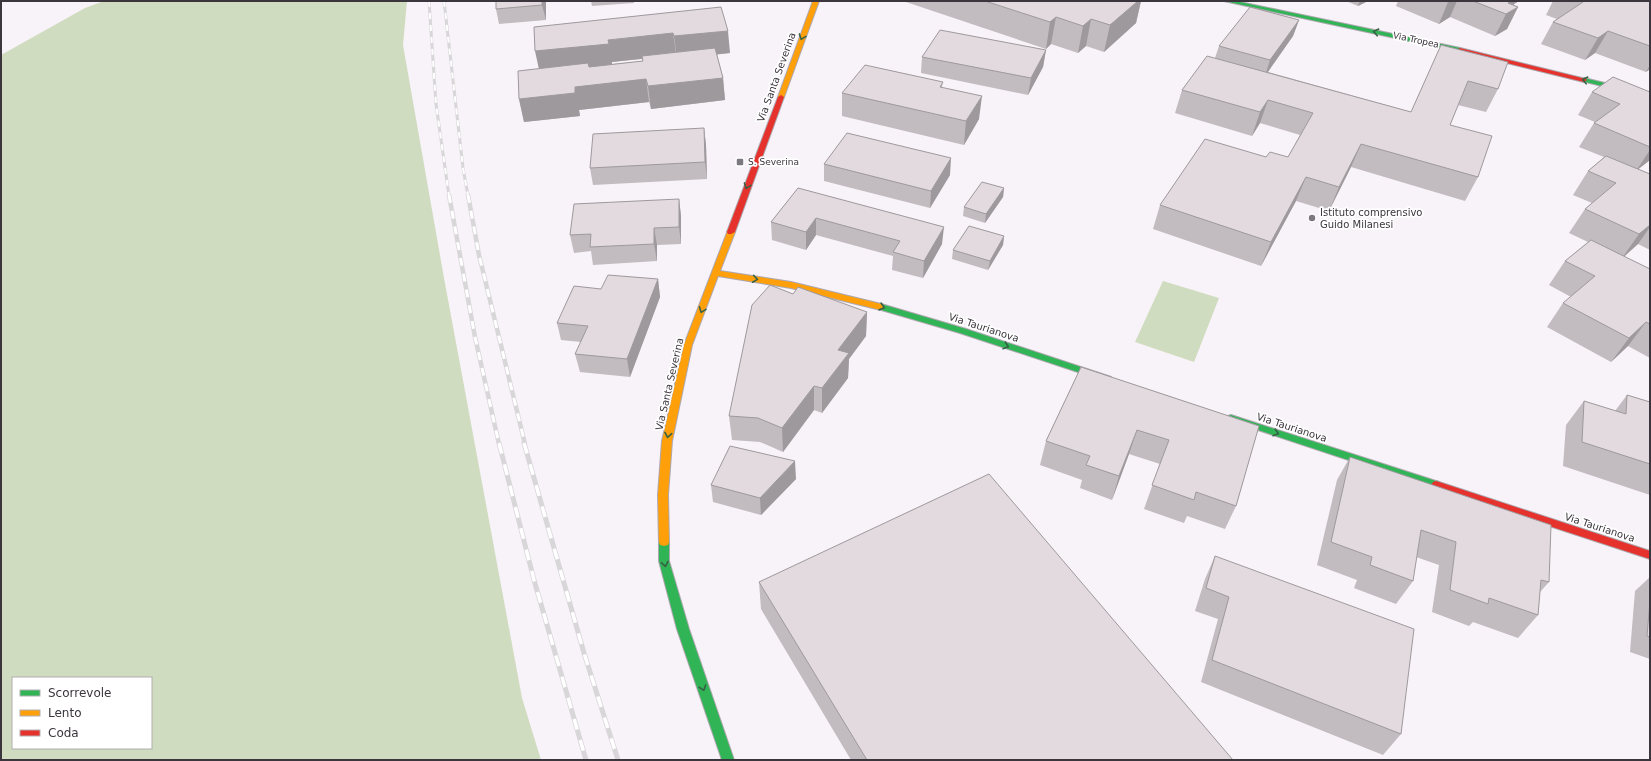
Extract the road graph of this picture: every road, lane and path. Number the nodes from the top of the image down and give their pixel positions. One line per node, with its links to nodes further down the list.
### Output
1 (816, 1): 4 (street, Via Santa Severina, one-way to 4)
2 (1227, 1): 3 (street, Via Tropea, one-way to 2)
3 (1650, 96)
4 (716, 273): 5 (street, Via Taurianova, one-way to 5); 8 (street, Via Santa Severina, one-way to 8)
5 (1120, 383)
6 (1218, 414): 7 (street, Via Taurianova, one-way to 7)
7 (1650, 554)
8 (728, 760)

